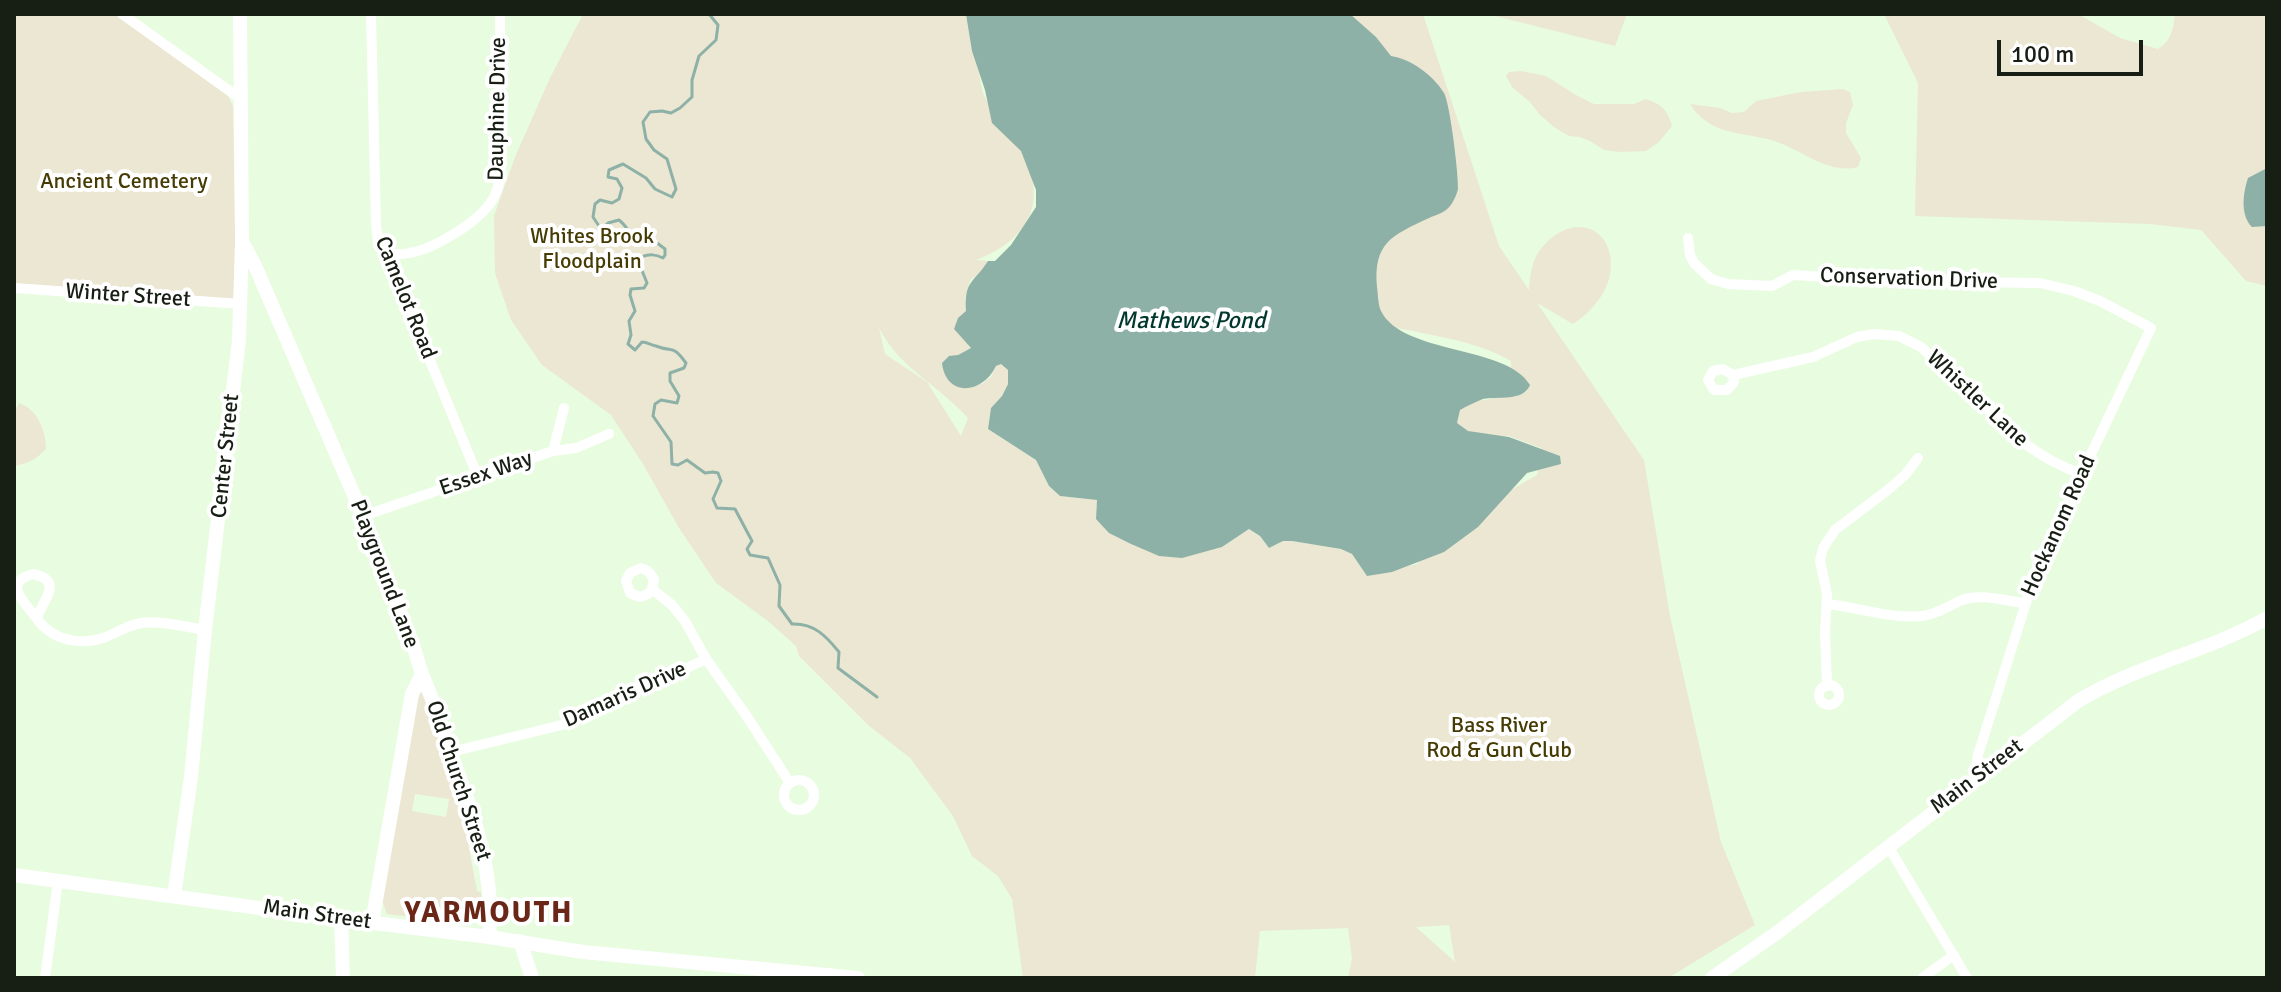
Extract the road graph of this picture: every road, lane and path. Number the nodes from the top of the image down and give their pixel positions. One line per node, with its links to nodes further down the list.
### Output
1 (122, 14): 5 (street)
2 (240, 14): 5 (street, Center Street)
3 (371, 14): 9 (street, Camelot Road)
4 (500, 14): 8 (street, Dauphine Drive)
5 (241, 99): 7 (street, Center Street)
6 (1688, 238): 13 (street, Conservation Drive)
7 (242, 241): 12 (street, Center Street); 21 (street, Playground Lane)
8 (410, 253): 9 (street, Dauphine Drive); 10 (street, Dauphine Drive)
9 (384, 254): 10 (street, Camelot Road)
10 (394, 273): 20 (street, Camelot Road)
11 (14, 288): 12 (street, Winter Street)
12 (241, 304): 27 (street, Center Street)
13 (2151, 328): 19 (street, Hockanom Road)
14 (1733, 375): 19 (street, Whistler Lane)
15 (564, 408): 17 (street)
16 (609, 434): 17 (street, Essex Way)
17 (553, 451): 20 (street, Essex Way)
18 (1918, 458): 24 (street)
19 (2081, 474): 23 (street, Hockanom Road)
20 (478, 477): 21 (street, Essex Way)
21 (363, 516): 29 (street, Playground Lane)
22 (652, 589): 28 (street)
23 (2024, 603): 24 (street); 32 (street, Hockanom Road)
24 (1827, 604): 30 (street)
25 (2267, 618): 32 (street, Main Street)
26 (37, 619): 27 (street)
27 (205, 630): 37 (street, Center Street)
28 (706, 659): 31 (street, Damaris Drive); 33 (street)
29 (422, 674): 31 (street, Old Church Street); 39 (street, Playground Lane)
30 (1827, 686)
31 (451, 752): 40 (street, Old Church Street)
32 (1976, 778): 34 (street, Main Street)
33 (790, 783)
34 (1888, 846): 42 (street); 47 (street, Main Street)
35 (14, 875): 36 (street, Main Street)
36 (58, 881): 37 (street, Main Street); 43 (street)
37 (174, 896): 38 (street, Main Street)
38 (341, 919): 39 (street, Main Street); 44 (street)
39 (372, 923): 40 (street, Main Street)
40 (489, 937): 41 (street, Main Street)
41 (520, 941): 45 (street); 46 (street, Main Street)
42 (1954, 955): 48 (street); 49 (street)
43 (45, 978)
44 (343, 978)
45 (532, 978)
46 (858, 978)
47 (1712, 978)
48 (1922, 978)
49 (1967, 978)

